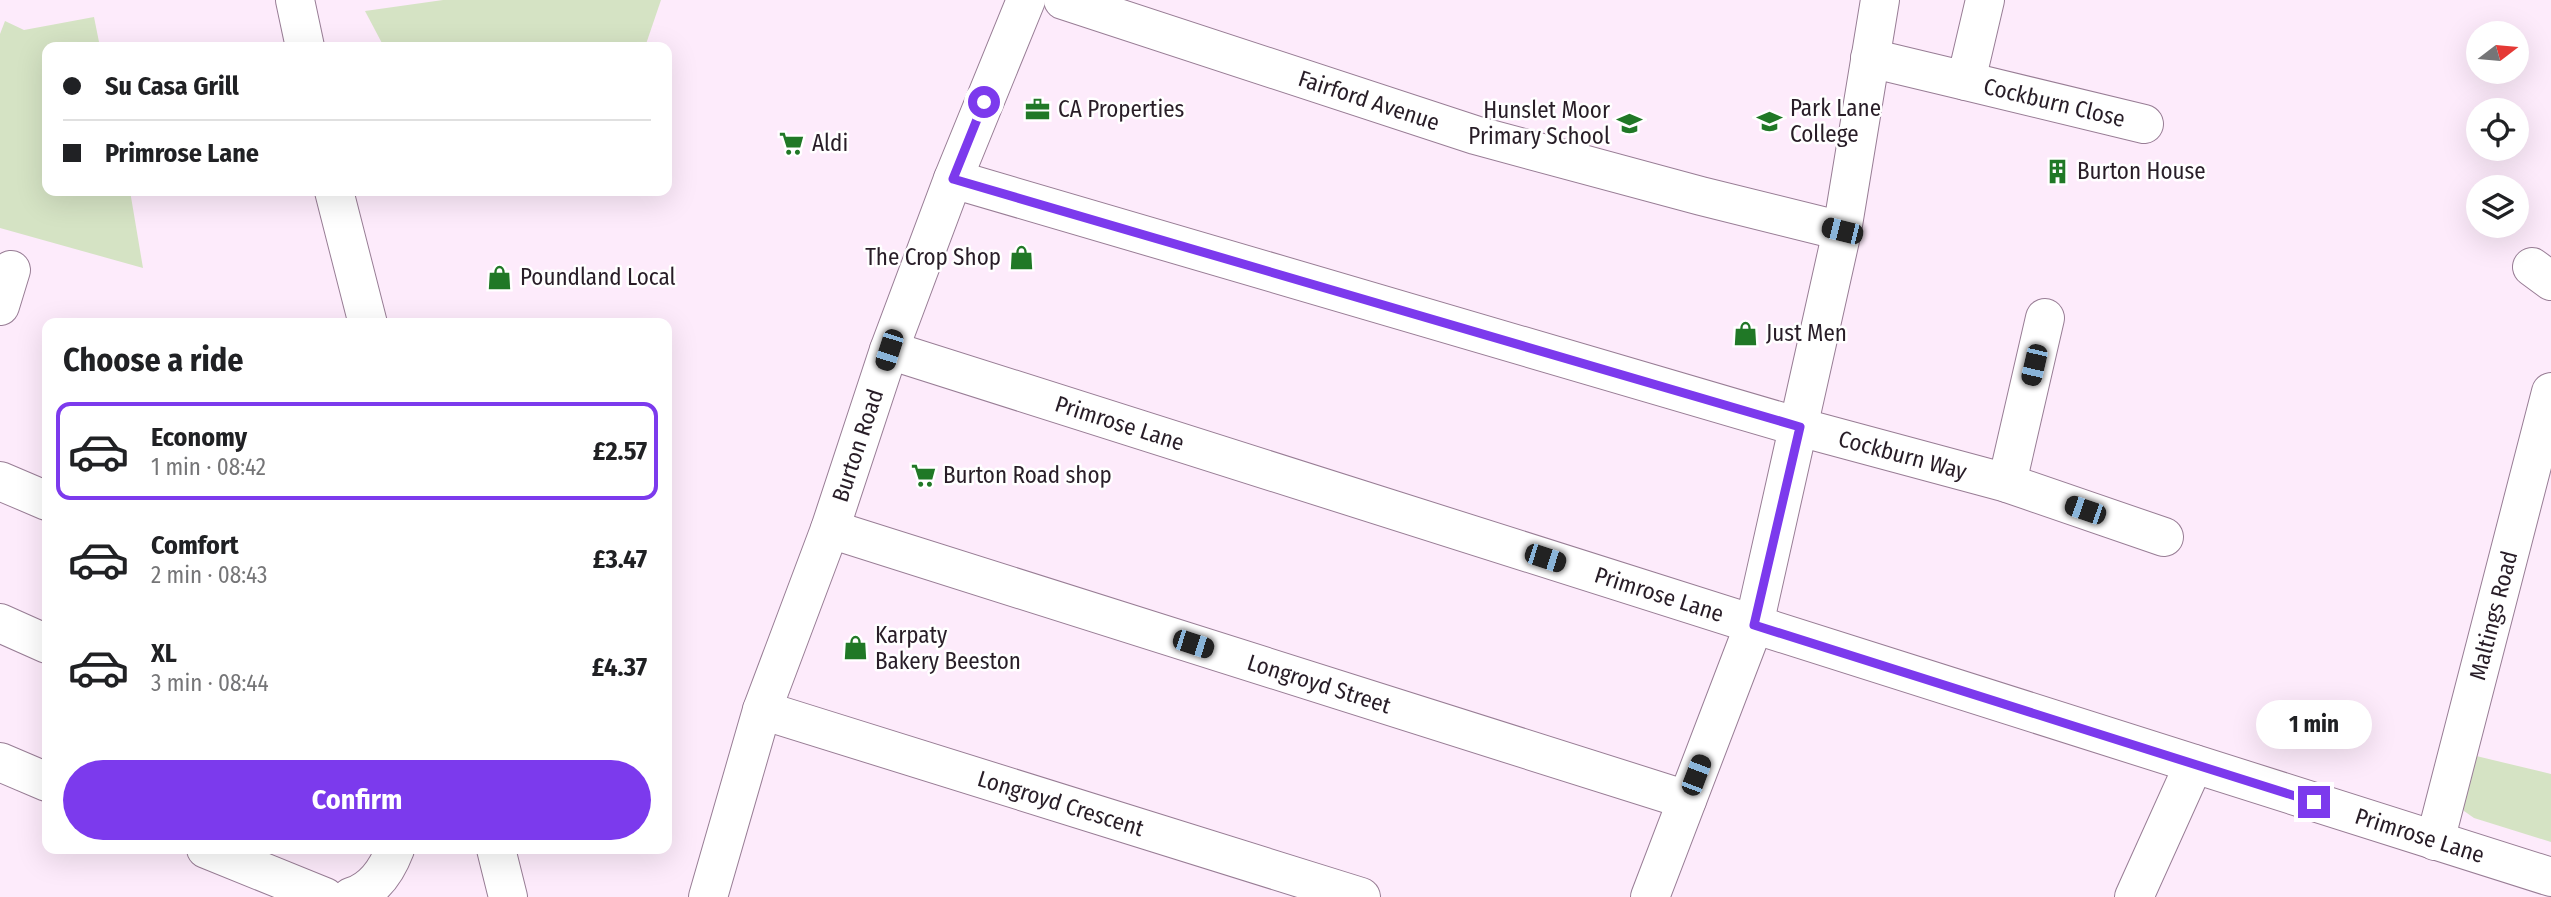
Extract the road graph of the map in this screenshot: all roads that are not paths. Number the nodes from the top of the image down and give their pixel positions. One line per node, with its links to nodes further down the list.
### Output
1 (295, 0): 6 (street)
2 (1026, 0): 10 (street, Burton Road)
3 (1063, 0): 12 (street, Fairford Avenue)
4 (1880, 0): 7 (street)
5 (1985, 0): 8 (street, Cockburn Close)
6 (304, 42)
7 (1870, 58): 8 (street, Cockburn Close); 12 (street)
8 (1966, 81): 9 (street, Cockburn Close)
9 (2144, 124)
10 (953, 179): 17 (street, Burton Road); 19 (street, Cockburn Way)
11 (335, 196): 15 (street)
12 (1842, 231): 19 (street)
13 (11, 270): 14 (street)
14 (0, 306)
15 (366, 318)
16 (2045, 318): 21 (street)
17 (889, 350): 23 (street, Burton Road); 26 (street, Primrose Lane)
18 (2551, 392): 33 (street, Maltings Road)
19 (1800, 427): 21 (street, Cockburn Way); 26 (street)
20 (0, 481): 22 (street)
21 (2007, 483): 24 (street, Cockburn Way)
22 (42, 499)
23 (830, 529): 28 (street, Burton Road); 32 (street, Longroyd Street)
24 (2164, 537)
25 (0, 623): 27 (street)
26 (1754, 625): 30 (street, Primrose Lane); 32 (street)
27 (42, 642)
28 (762, 710): 39 (street, Burton Road); 42 (street, Longroyd Crescent)
29 (0, 762): 31 (street)
30 (2194, 764): 33 (street, Primrose Lane); 44 (street)
31 (42, 780)
32 (1687, 800): 43 (street)
33 (2435, 841): 37 (street, Primrose Lane)
34 (218, 854): 40 (street)
35 (393, 854): 38 (street)
36 (497, 854): 41 (street)
37 (2551, 877)
38 (363, 890)
39 (716, 895)
40 (325, 897)
41 (508, 897)
42 (1361, 897)
43 (1650, 897)
44 (2134, 897)

